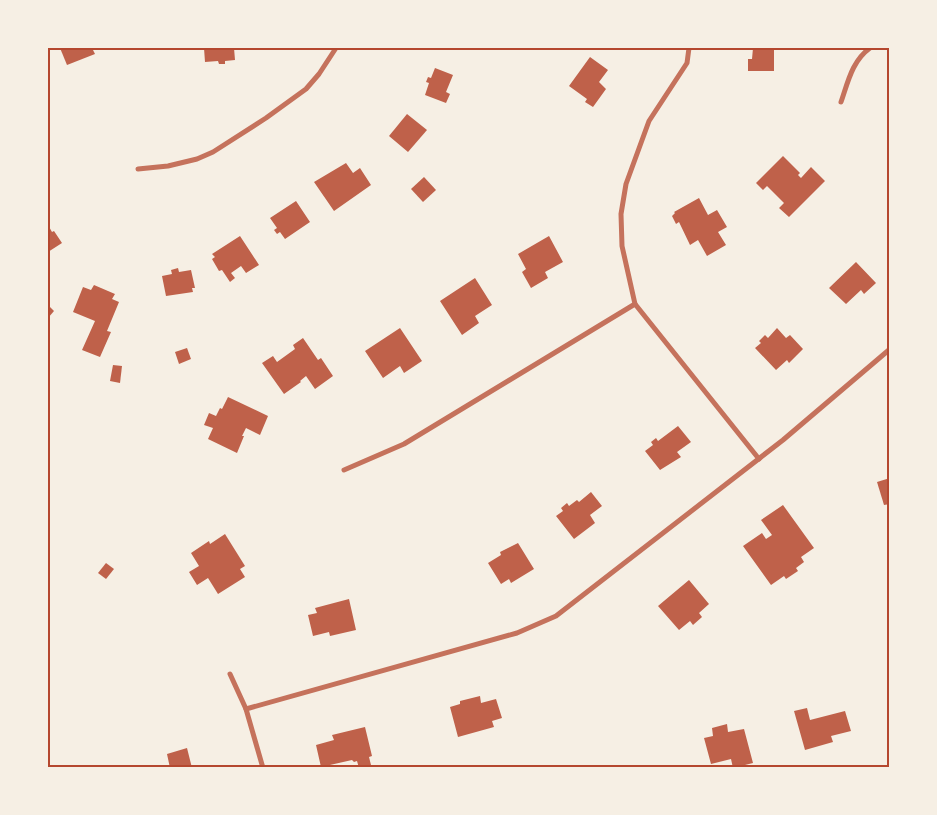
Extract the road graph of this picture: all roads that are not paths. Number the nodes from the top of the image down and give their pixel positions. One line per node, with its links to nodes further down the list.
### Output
1 (336, 48): 5 (street)
2 (689, 48): 6 (street)
3 (870, 48): 4 (street)
4 (842, 102)
5 (138, 169)
6 (635, 304): 8 (street); 9 (street)
7 (890, 349): 8 (street)
8 (759, 459): 11 (street)
9 (344, 470)
10 (230, 674): 11 (street)
11 (246, 709): 12 (street)
12 (263, 768)

